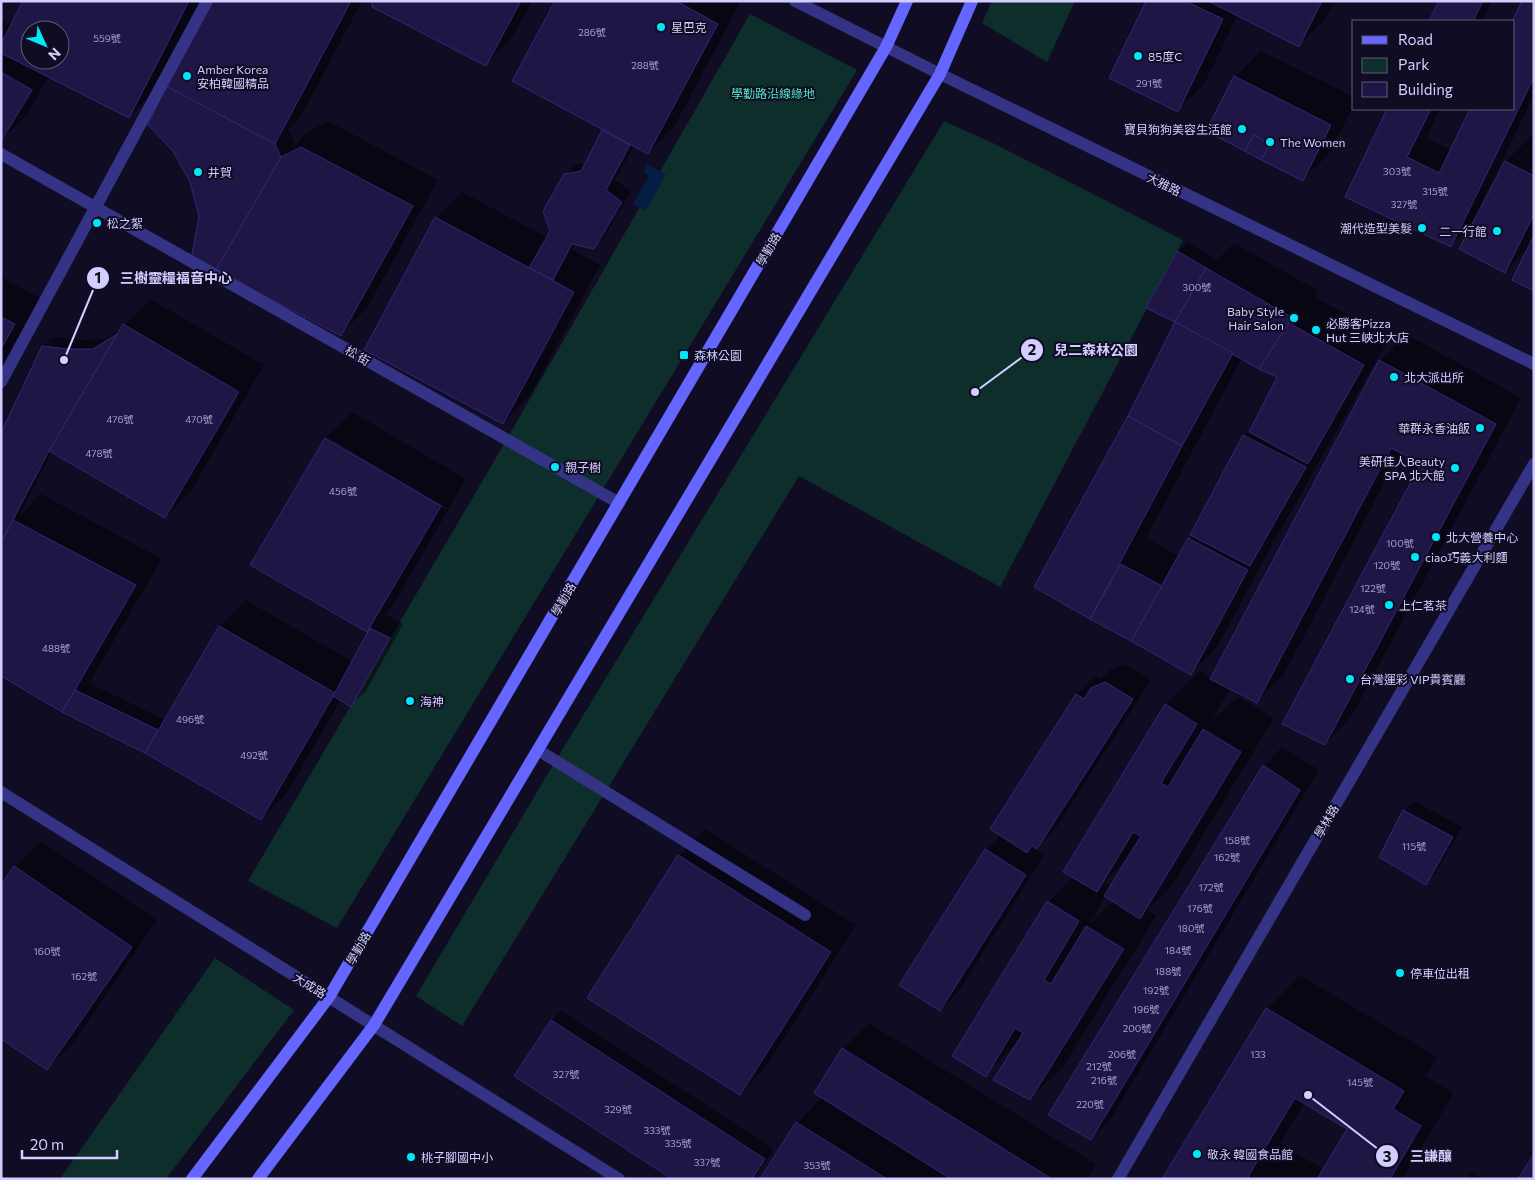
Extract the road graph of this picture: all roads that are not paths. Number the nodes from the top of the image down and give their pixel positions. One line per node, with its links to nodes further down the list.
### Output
1 (207, 1): 8 (street)
2 (795, 1): 5 (street, 大雅路)
3 (907, 1): 5 (street, 學勤路)
4 (972, 1): 6 (street)
5 (886, 47): 6 (street, 大雅路); 12 (street, 學勤路)
6 (940, 74): 9 (street, 大雅路); 13 (street)
7 (1, 154): 8 (street, 松 街)
8 (96, 207): 10 (street); 12 (street, 松 街)
9 (1534, 364)
10 (1, 382)
11 (1534, 464): 21 (street, 學林路)
12 (619, 503): 16 (street, 學勤路)
13 (538, 750): 15 (street); 17 (street)
14 (1, 792): 16 (street, 大成路)
15 (805, 915)
16 (329, 997): 17 (street, 大成路); 18 (street, 學勤路)
17 (374, 1025): 19 (street); 20 (street, 大成路)
18 (192, 1179)
19 (258, 1179)
20 (620, 1179)
21 (1118, 1179)

